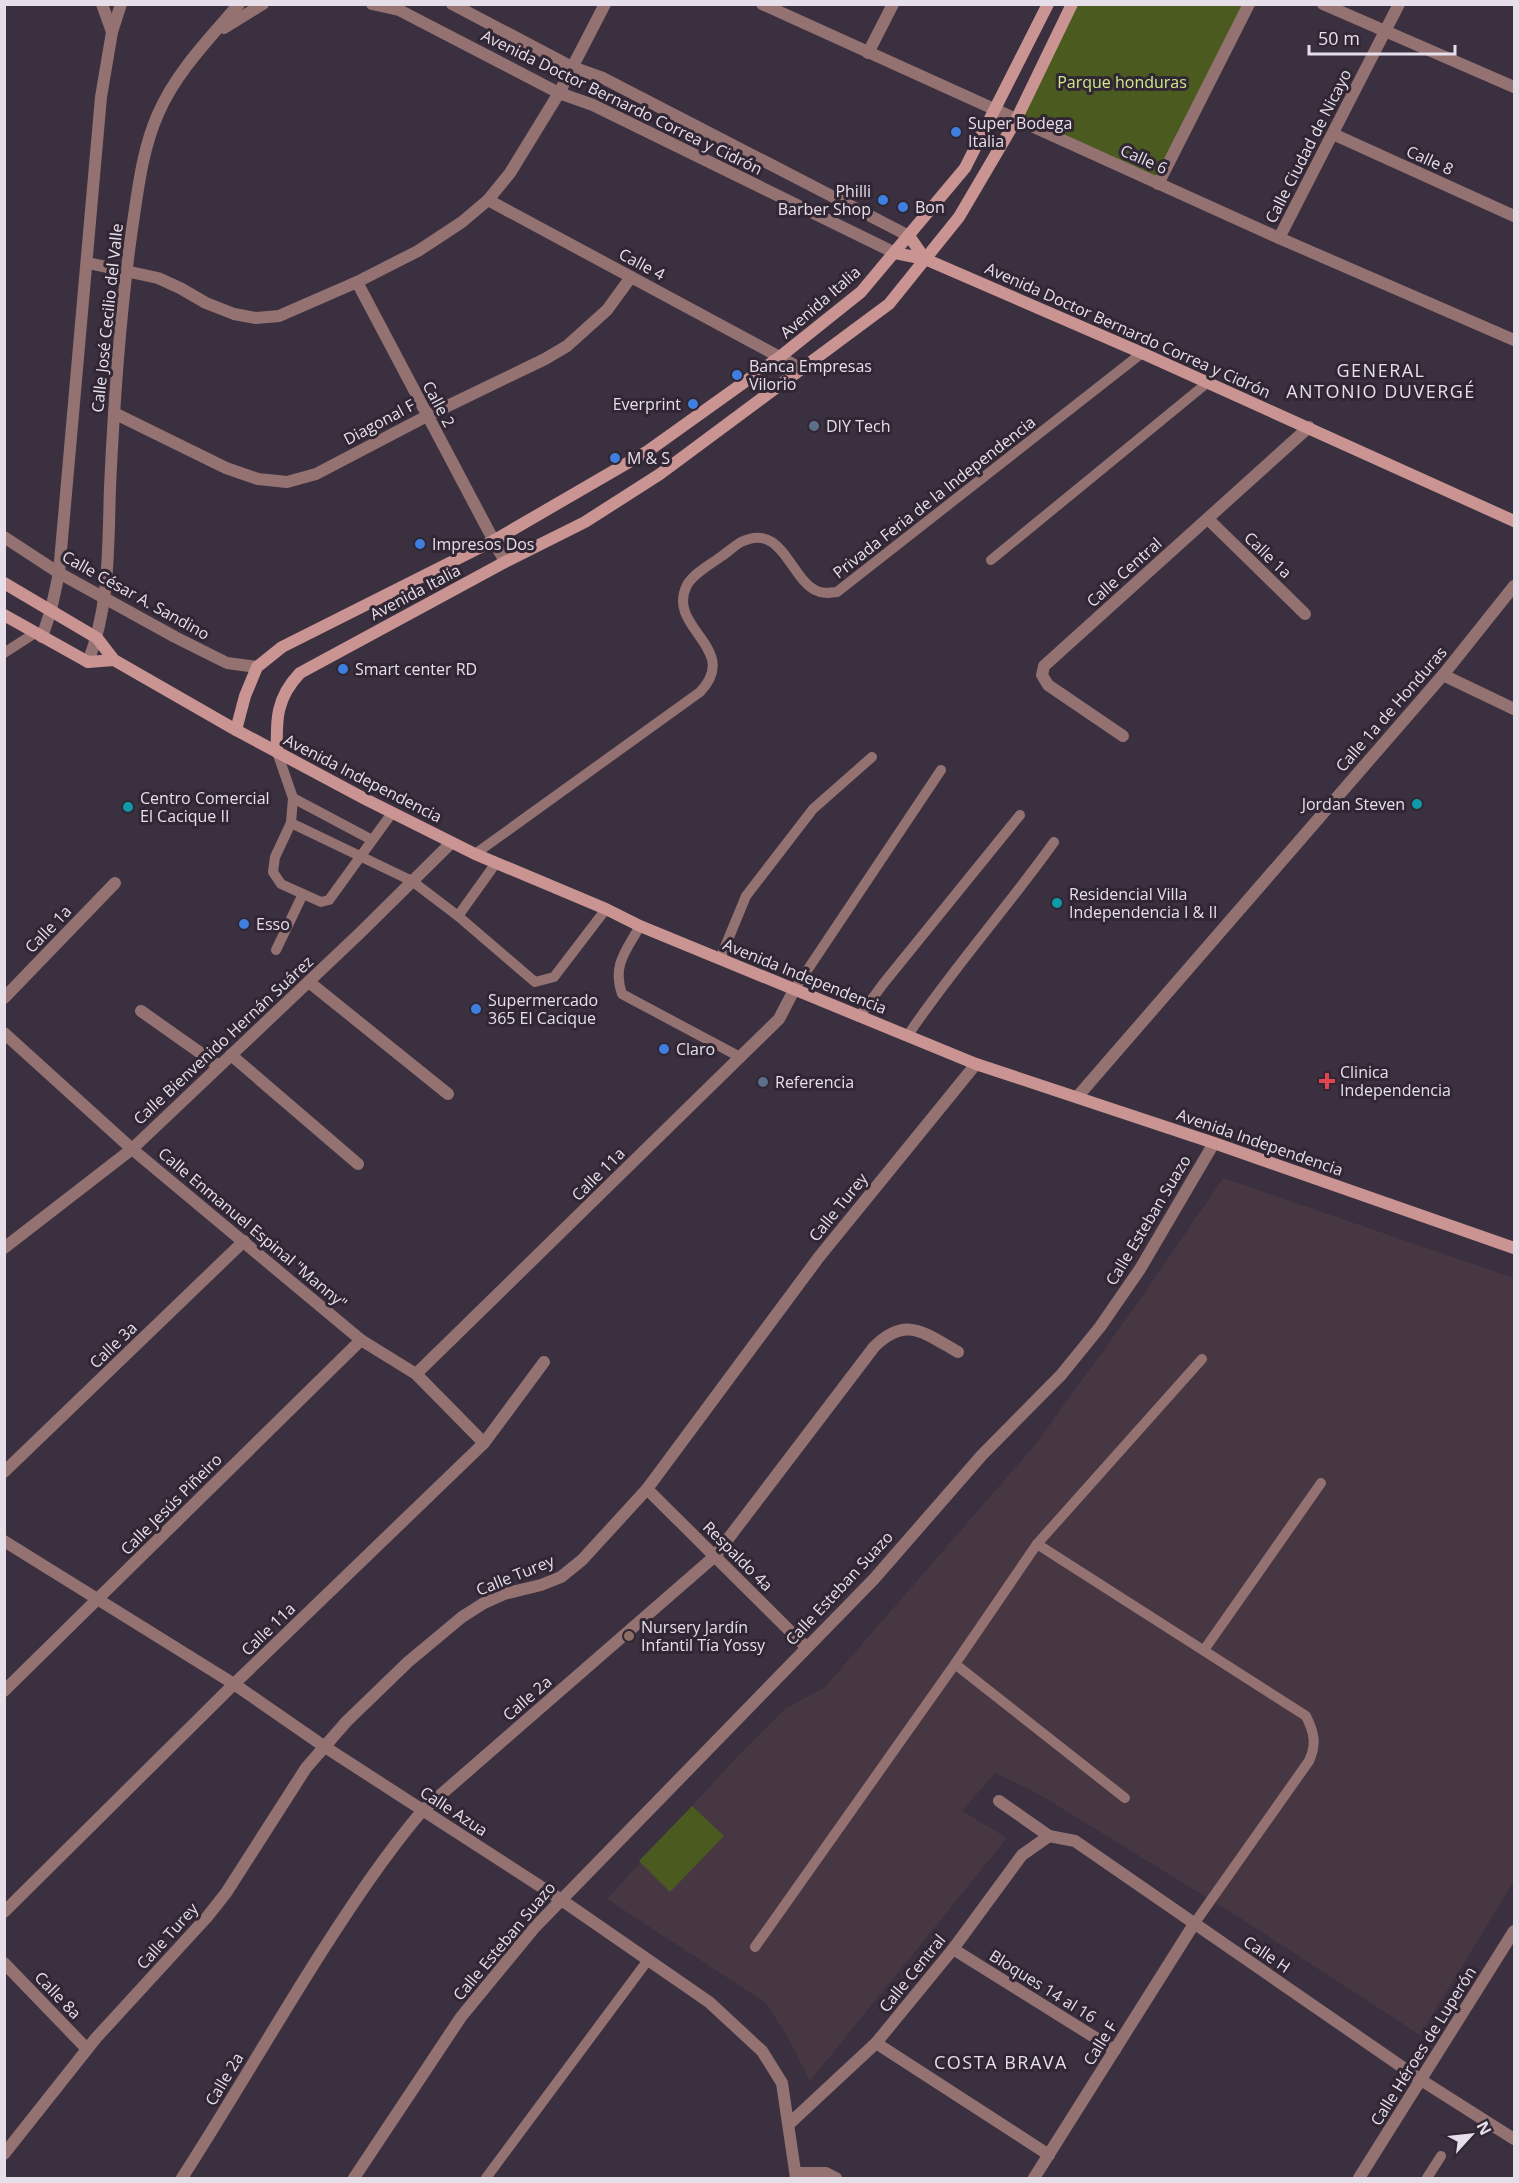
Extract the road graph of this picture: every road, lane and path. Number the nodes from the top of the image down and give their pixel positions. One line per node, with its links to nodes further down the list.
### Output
1 (102, 4): 15 (street)
2 (121, 4): 15 (street, Calle José Cecilio del Valle)
3 (239, 4): 17 (street, Calle José Cecilio del Valle)
4 (263, 4): 17 (street)
5 (372, 4): 21 (street, Avenida Doctor Bernardo Correa y Cidrón)
6 (452, 4): 19 (street, Avenida Doctor Bernardo Correa y Cidrón)
7 (605, 4): 19 (street)
8 (762, 4): 18 (street, Calle 6)
9 (893, 4): 18 (street)
10 (1048, 4): 22 (street, Avenida Italia)
11 (1072, 4): 23 (street, Avenida Italia)
12 (1249, 4): 25 (street)
13 (1323, 4): 16 (street)
14 (1400, 4): 16 (street, Calle Ciudad de Nicayo)
15 (112, 32): 32 (street, Calle José Cecilio del Valle)
16 (1385, 32): 20 (street); 24 (street, Calle Ciudad de Nicayo)
17 (211, 37): 33 (street, Calle José Cecilio del Valle)
18 (868, 53): 22 (street, Calle 6)
19 (572, 67): 21 (street); 28 (street, Avenida Doctor Bernardo Correa y Cidrón)
20 (1515, 87)
21 (559, 93): 26 (street); 30 (street, Avenida Doctor Bernardo Correa y Cidrón)
22 (995, 111): 23 (street, Calle 6); 28 (street, Avenida Italia)
23 (1016, 120): 25 (street, Calle 6); 31 (street, Avenida Italia)
24 (1333, 134): 27 (street, Calle 8); 29 (street, Calle Ciudad de Nicayo)
25 (1158, 184): 29 (street, Calle 6)
26 (488, 200): 34 (street, Calle 4); 35 (street)
27 (1515, 216)
28 (909, 236): 30 (street, Avenida Italia); 31 (street, Avenida Doctor Bernardo Correa y Cidrón)
29 (1279, 238): 36 (street, Calle 6)
30 (895, 253): 31 (street, Avenida Doctor Bernardo Correa y Cidrón); 38 (street, Avenida Italia)
31 (925, 259): 37 (street, Avenida Doctor Bernardo Correa y Cidrón); 39 (street, Avenida Italia)
32 (88, 263): 33 (street); 50 (street, Calle José Cecilio del Valle)
33 (126, 273): 35 (street); 41 (street, Calle José Cecilio del Valle)
34 (632, 277): 38 (street, Calle 4); 42 (street, Diagonal F)
35 (357, 282): 42 (street, Calle 2)
36 (1515, 340)
37 (1142, 353): 40 (street, Avenida Doctor Bernardo Correa y Cidrón); 77 (lane, Privada Feria de la Independencia)
38 (781, 356): 39 (street, Calle 4); 47 (street, Avenida Italia)
39 (802, 369): 49 (street, Avenida Italia)
40 (1207, 383): 43 (street, Avenida Doctor Bernardo Correa y Cidrón); 48 (lane)
41 (114, 412): 42 (street, Diagonal F); 53 (street, Calle José Cecilio del Valle)
42 (427, 416): 47 (street, Calle 2)
43 (1309, 427): 44 (street, Calle Central); 45 (street, Avenida Doctor Bernardo Correa y Cidrón)
44 (1208, 519): 55 (street, Calle 1a); 66 (street, Calle Central)
45 (1515, 520)
46 (4, 537): 50 (street, Calle César A. Sandino)
47 (493, 541): 49 (street, Calle 2); 62 (street, Avenida Italia)
48 (991, 560)
49 (505, 562): 67 (street, Avenida Italia)
50 (59, 573): 53 (street, Calle César A. Sandino); 54 (street, Calle José Cecilio del Valle)
51 (4, 584): 54 (street, Avenida Independencia)
52 (1515, 586): 63 (street, Calle 1a de Honduras)
53 (105, 599): 58 (street, Calle José Cecilio del Valle); 62 (street, Calle César A. Sandino)
54 (51, 610): 57 (street, Calle José Cecilio del Valle); 58 (street, Avenida Independencia)
55 (1305, 614)
56 (4, 615): 57 (street)
57 (39, 635): 59 (lane); 61 (street)
58 (97, 638): 60 (street, Avenida Independencia); 61 (street, Calle José Cecilio del Valle)
59 (4, 653)
60 (114, 660): 61 (street); 65 (street, Avenida Independencia)
61 (88, 662)
62 (257, 667): 65 (street, Avenida Italia)
63 (1443, 675): 64 (street); 100 (street, Calle 1a de Honduras)
64 (1515, 709)
65 (236, 730): 67 (street, Avenida Independencia)
66 (1123, 736)
67 (277, 752): 70 (lane); 71 (street, Avenida Independencia)
68 (872, 757): 87 (lane)
69 (941, 770): 89 (lane)
70 (293, 798): 73 (lane); 74 (lane)
71 (392, 813): 74 (lane); 76 (street, Avenida Independencia)
72 (1020, 815): 92 (lane)
73 (291, 823): 78 (lane); 82 (lane)
74 (372, 840): 78 (lane)
75 (1054, 842): 94 (lane)
76 (451, 843): 77 (street, Avenida Independencia); 80 (street, Calle Bienvenido Hernán Suárez)
77 (475, 854): 79 (street, Avenida Independencia)
78 (360, 857): 80 (lane); 82 (lane)
79 (496, 863): 83 (street, Avenida Independencia); 84 (lane)
80 (412, 881): 84 (lane); 88 (street, Calle Bienvenido Hernán Suárez)
81 (115, 883): 90 (street, Calle 1a)
82 (303, 894): 86 (lane)
83 (606, 909): 84 (lane); 85 (street, Avenida Independencia)
84 (458, 916)
85 (640, 926): 87 (street, Avenida Independencia); 96 (lane)
86 (276, 950)
87 (720, 959): 89 (street, Avenida Independencia)
88 (309, 982): 95 (street, Calle Bienvenido Hernán Suárez); 99 (street)
89 (794, 990): 92 (street, Avenida Independencia); 96 (street, Calle 11a)
90 (4, 998)
91 (141, 1011): 98 (street)
92 (859, 1017): 94 (street, Avenida Independencia)
93 (4, 1033): 102 (street, Calle Enmanuel Espinal "Manny")
94 (908, 1035): 97 (street, Avenida Independencia)
95 (231, 1055): 98 (street, Calle Bienvenido Hernán Suárez); 103 (street)
96 (740, 1057): 111 (street, Calle 11a)
97 (976, 1064): 100 (street, Avenida Independencia); 115 (street, Calle Turey)
98 (219, 1066): 102 (street, Calle Bienvenido Hernán Suárez)
99 (448, 1094)
100 (1078, 1096): 101 (street, Avenida Independencia)
101 (1214, 1143): 106 (street, Avenida Independencia); 120 (street, Calle Esteban Suazo)
102 (132, 1149): 104 (street, Calle Enmanuel Espinal "Manny"); 105 (street, Calle Bienvenido Hernán Suárez)
103 (357, 1164)
104 (244, 1241): 107 (street, Calle Enmanuel Espinal "Manny"); 113 (street, Calle 3a)
105 (4, 1248)
106 (1515, 1248)
107 (361, 1340): 111 (street, Calle Enmanuel Espinal "Manny"); 119 (street, Calle Jesús Piñeiro)
108 (958, 1352): 118 (street, Calle 2a)
109 (1202, 1359): 117 (lane)
110 (544, 1362): 112 (street, Calle 11a)
111 (416, 1374): 112 (street, Calle Enmanuel Espinal "Manny")
112 (484, 1443): 123 (street, Calle 11a)
113 (4, 1472)
114 (1321, 1483): 121 (lane)
115 (647, 1489): 118 (street, Respaldo 4a); 125 (street, Calle Turey)
116 (4, 1541): 119 (street, Calle Azua)
117 (1037, 1544): 121 (lane); 122 (lane)
118 (714, 1556): 120 (street, Respaldo 4a); 128 (street, Calle 2a)
119 (98, 1599): 123 (street, Calle Azua); 124 (street, Calle Jesús Piñeiro)
120 (806, 1647): 130 (street, Calle Esteban Suazo)
121 (1204, 1650): 132 (lane)
122 (956, 1664): 126 (lane); 134 (lane)
123 (234, 1684): 125 (street, Calle Azua); 131 (street, Calle 11a)
124 (4, 1691)
125 (325, 1747): 128 (street, Calle Azua); 139 (street, Calle Turey)
126 (1125, 1798)
127 (999, 1801): 129 (street, Calle H)
128 (422, 1811): 130 (street, Calle Azua); 148 (street, Calle 2a)
129 (1049, 1836): 132 (street, Calle H); 135 (street, Calle Central)
130 (560, 1899): 136 (street, Calle Azua); 149 (street, Calle Esteban Suazo)
131 (4, 1912)
132 (1194, 1924): 140 (street, Calle F); 141 (street, Calle H)
133 (1515, 1931): 141 (street, Calle Héroes de Luperón)
134 (755, 1947)
135 (953, 1949): 138 (street, Calle Central); 140 (street, Bloques 14 al 16)
136 (648, 1960): 142 (street, Calle Azua); 150 (lane)
137 (4, 1963): 139 (street, Calle 8a)
138 (876, 2043): 142 (street, Calle Central); 145 (street)
139 (87, 2049): 144 (street, Calle Turey)
140 (1115, 2050): 145 (street, Calle F)
141 (1421, 2080): 143 (street, Calle H); 153 (street, Calle Héroes de Luperón)
142 (789, 2124): 147 (street, Calle Azua)
143 (1515, 2139)
144 (4, 2154)
145 (1048, 2155): 152 (street, Calle F)
146 (1441, 2156): 154 (lane)
147 (796, 2176): 151 (street)
148 (182, 2178)
149 (354, 2178)
150 (486, 2178)
151 (836, 2178)
152 (1034, 2178)
153 (1359, 2178)
154 (1427, 2178)

